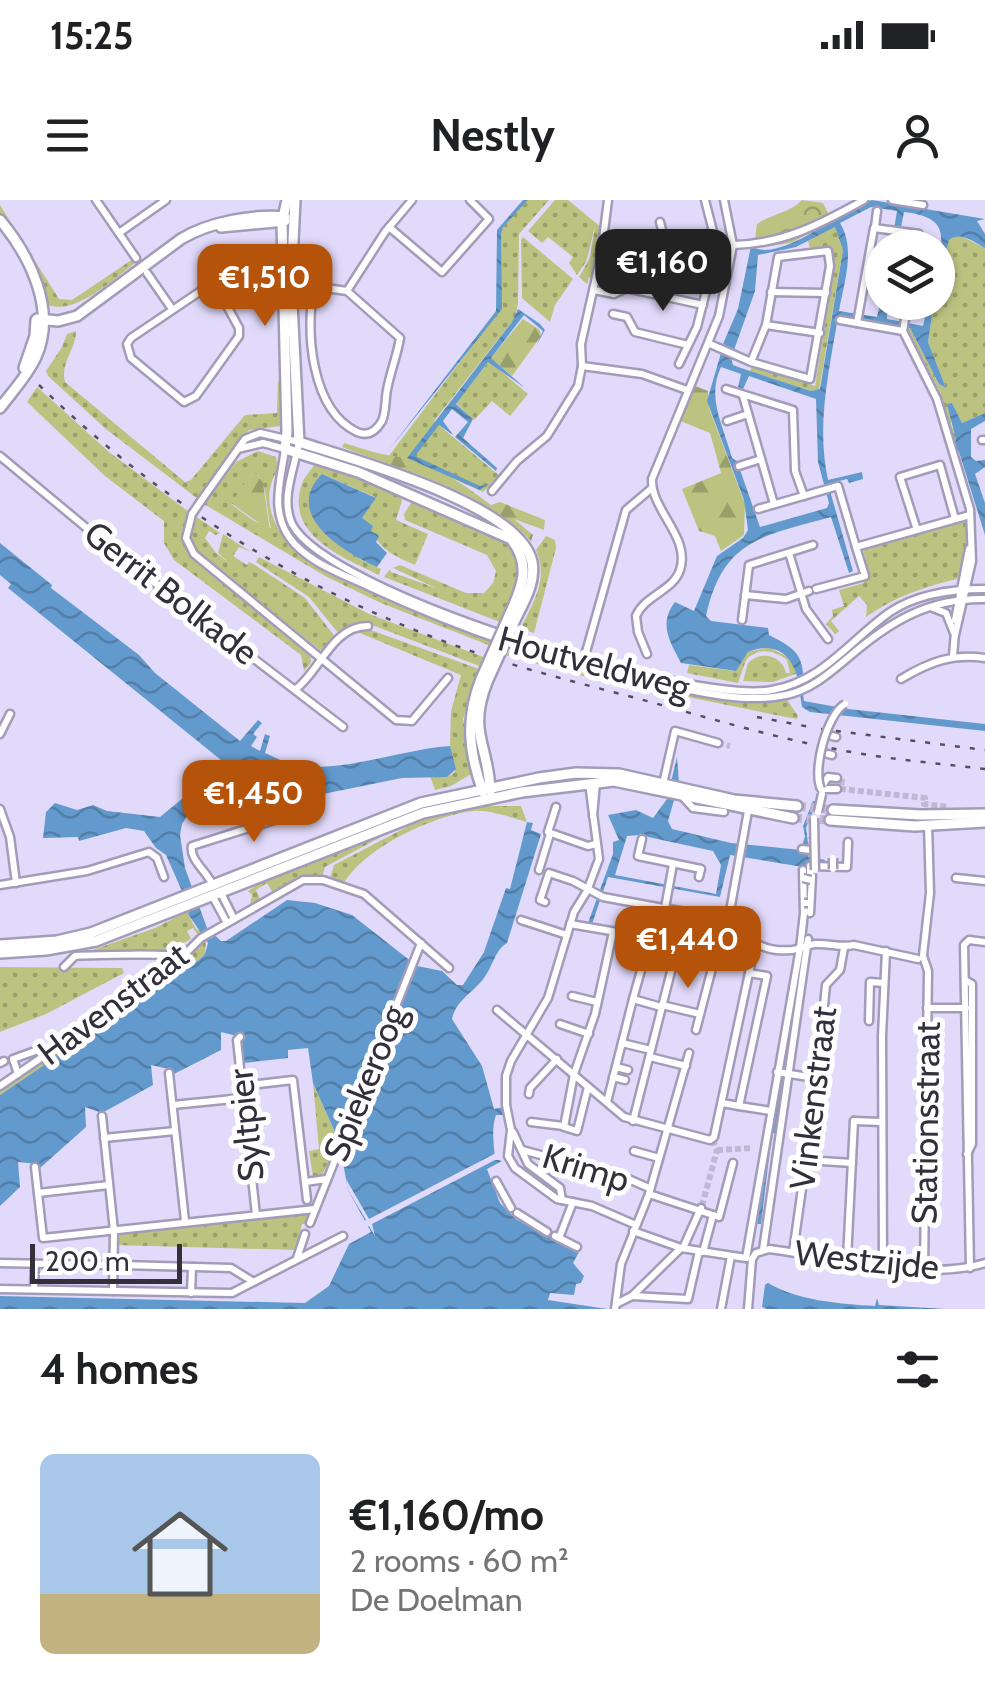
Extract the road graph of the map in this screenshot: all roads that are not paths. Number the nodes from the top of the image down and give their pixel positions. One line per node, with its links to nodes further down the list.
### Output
1 (96, 200): 20 (street)
2 (166, 200): 20 (street)
3 (287, 200): 14 (main road)
4 (295, 200): 14 (main road)
5 (412, 200): 17 (street)
6 (470, 200): 17 (street)
7 (608, 200): 23 (street)
8 (706, 200): 25 (street)
9 (724, 200): 21 (street)
10 (864, 200): 21 (street)
11 (892, 200): 12 (street)
12 (923, 205)
13 (877, 210): 18 (street)
14 (286, 219): 28 (main road); 37 (main road)
15 (660, 222): 22 (street)
16 (0, 223): 37 (main road)
17 (389, 227): 31 (street)
18 (875, 227): 19 (street); 38 (street)
19 (892, 230)
20 (120, 233): 24 (street)
21 (733, 245): 45 (street)
22 (657, 250): 23 (street); 25 (street)
23 (601, 256): 30 (street)
24 (136, 258)
25 (712, 263): 34 (street)
26 (146, 273): 35 (street)
27 (214, 282): 28 (street); 35 (street); 35 (street)
28 (287, 283): 29 (street); 55 (main road); 56 (main road)
29 (314, 287): 31 (street); 31 (street)
30 (594, 290): 34 (street); 48 (street)
31 (347, 292)
32 (771, 292): 33 (street); 33 (street); 41 (street)
33 (826, 293): 43 (street)
34 (703, 305): 44 (street)
35 (172, 309)
36 (613, 314): 44 (street)
37 (40, 319): 52 (main road)
38 (858, 319): 39 (street); 42 (street)
39 (840, 320)
40 (904, 320): 42 (street)
41 (766, 325): 43 (street); 46 (street)
42 (903, 327): 65 (street)
43 (820, 334): 46 (street)
44 (688, 345): 47 (street)
45 (714, 346): 46 (street); 50 (street)
46 (750, 362)
47 (680, 364)
48 (582, 366): 50 (street); 61 (street)
49 (726, 389): 51 (street)
50 (687, 390): 60 (street)
51 (743, 394): 53 (street); 62 (street)
52 (0, 408)
53 (748, 414): 54 (street); 58 (street)
54 (727, 420)
55 (286, 444): 56 (main road); 85 (street, bridge); 86 (street, Houtveldweg)
56 (298, 447): 86 (street, Houtveldweg); 101 (main road, bridge)
57 (0, 456): 90 (street, Gerrit Bolkade)
58 (761, 459): 59 (street); 63 (street)
59 (739, 466)
60 (652, 488): 82 (street); 86 (street)
61 (492, 491)
62 (804, 496): 63 (street); 69 (street)
63 (774, 504): 64 (street)
64 (758, 509)
65 (970, 515): 66 (street); 72 (street)
66 (955, 519): 67 (street); 67 (street)
67 (917, 530): 69 (street)
68 (813, 546): 70 (street)
69 (856, 548): 73 (street)
70 (789, 553): 73 (street); 74 (street)
71 (985, 589): 72 (street, Houtveldweg)
72 (963, 590): 76 (street); 89 (street, Houtveldweg)
73 (809, 591): 74 (street); 81 (street)
74 (745, 595): 78 (street)
75 (985, 599): 76 (street, Houtveldweg)
76 (960, 600): 77 (street, Houtveldweg); 80 (street)
77 (919, 609): 80 (street); 89 (street, Houtveldweg)
78 (742, 620)
79 (368, 626): 85 (street)
80 (955, 634): 83 (street)
81 (828, 640)
82 (647, 654)
83 (953, 656): 84 (street); 88 (street)
84 (985, 658)
85 (322, 659): 87 (street); 90 (street)
86 (583, 662): 89 (street, Houtveldweg)
87 (448, 678)
88 (901, 679)
89 (805, 684)
90 (296, 689): 93 (street, Gerrit Bolkade)
91 (846, 702): 98 (street, bridge)
92 (10, 714): 94 (street)
93 (343, 727)
94 (0, 734)
95 (718, 743): 100 (street)
96 (832, 777): 98 (street, bridge)
97 (593, 779): 100 (main road); 101 (main road); 116 (street)
98 (821, 789): 99 (street); 121 (street, bridge)
99 (836, 789)
100 (671, 790): 102 (main road); 103 (main road)
101 (486, 793): 128 (main road)
102 (711, 806): 106 (main road); 107 (street)
103 (797, 806)
104 (556, 808): 113 (street)
105 (0, 809): 126 (street)
106 (748, 811): 110 (main road); 142 (street)
107 (724, 812)
108 (985, 814): 111 (main road)
109 (287, 816): 128 (street, Havenstraat)
110 (794, 820)
111 (931, 820): 111 (main road); 112 (main road); 150 (street)
112 (985, 822)
113 (550, 834): 116 (street); 120 (street)
114 (642, 840): 118 (street)
115 (848, 842): 121 (street)
116 (596, 844): 129 (street)
117 (833, 858): 119 (street, bridge)
118 (673, 864): 123 (street); 131 (street)
119 (833, 869)
120 (539, 870)
121 (808, 875): 143 (street, bridge)
122 (164, 877): 126 (street)
123 (699, 877)
124 (956, 878): 125 (street)
125 (985, 881)
126 (16, 883): 127 (street)
127 (0, 885)
128 (216, 892): 134 (street, Havenstraat); 145 (main road)
129 (595, 894): 130 (street); 131 (street); 135 (street)
130 (545, 902)
131 (664, 909): 132 (street)
132 (723, 919)
133 (521, 920): 137 (street)
134 (230, 921): 140 (street); 149 (street, Havenstraat)
135 (570, 924): 136 (street); 137 (street)
136 (612, 932): 138 (street); 157 (street)
137 (566, 935): 168 (street)
138 (650, 938): 141 (street); 156 (street)
139 (985, 942): 160 (street)
140 (421, 943): 152 (street); 213 (street, Spiekeroog)
141 (678, 944): 158 (street); 162 (street)
142 (755, 945): 143 (street); 153 (street)
143 (804, 945): 144 (street); 178 (street)
144 (844, 948): 146 (street); 183 (street, Vinkenstraat)
145 (0, 949)
146 (886, 951): 150 (street); 154 (street)
147 (75, 956): 148 (street); 149 (street); 151 (street)
148 (65, 957)
149 (183, 957): 179 (street, Havenstraat)
150 (921, 957): 159 (street, Stationsstraat)
151 (64, 966)
152 (449, 968)
153 (749, 973): 190 (street); 194 (street)
154 (884, 983): 163 (street); 198 (street)
155 (572, 996): 157 (street)
156 (633, 999): 158 (street); 169 (street)
157 (597, 1002): 166 (street)
158 (662, 1006): 162 (street); 171 (street)
159 (927, 1008): 160 (street); 250 (street, Stationsstraat)
160 (968, 1008): 249 (street)
161 (497, 1010): 168 (street)
162 (700, 1014): 165 (street)
163 (869, 1021)
164 (560, 1024): 166 (street)
165 (696, 1030)
166 (588, 1034): 181 (street)
167 (240, 1037): 186 (street, Syltpier)
168 (531, 1038): 173 (street); 200 (street)
169 (623, 1040): 171 (street); 176 (street)
170 (38, 1050): 174 (street)
171 (650, 1054): 175 (street); 197 (street)
172 (689, 1054): 175 (street)
173 (557, 1059): 181 (street); 188 (street)
174 (6, 1061): 179 (street)
175 (686, 1066): 202 (street)
176 (616, 1067): 177 (street); 182 (street)
177 (628, 1070)
178 (783, 1073): 183 (street); 193 (street); 193 (street)
179 (18, 1074): 185 (street, Havenstraat)
180 (169, 1074): 192 (street)
181 (574, 1074): 187 (street); 199 (street)
182 (613, 1077): 184 (street); 191 (street)
183 (815, 1078): 209 (street, Vinkenstraat)
184 (625, 1080)
185 (0, 1086)
186 (242, 1086): 189 (street, Syltpier); 214 (street)
187 (588, 1086): 191 (street); 199 (street)
188 (529, 1094)
189 (243, 1098): 192 (street); 224 (street, Syltpier)
190 (722, 1102): 194 (street); 202 (street)
191 (606, 1103): 197 (street)
192 (172, 1105): 201 (street)
193 (777, 1105): 194 (street); 206 (street); 206 (street)
194 (739, 1106)
195 (102, 1116): 203 (street)
196 (532, 1122): 199 (street)
197 (633, 1122): 202 (street)
198 (882, 1122): 211 (street); 247 (street)
199 (563, 1126)
200 (512, 1130): 205 (street); 220 (street)
201 (175, 1131): 203 (street); 226 (street)
202 (668, 1131): 208 (street)
203 (104, 1138): 216 (street)
204 (754, 1148): 206 (street)
205 (522, 1150): 217 (street, Krimp); 220 (street)
206 (771, 1150): 230 (street); 230 (street)
207 (634, 1151): 208 (street)
208 (658, 1158): 217 (street)
209 (806, 1160): 211 (street); 238 (street, Vinkenstraat)
210 (732, 1163): 225 (street)
211 (852, 1164): 242 (street)
212 (35, 1167): 218 (street)
213 (327, 1179): 214 (street); 223 (street, Spiekeroog)
214 (305, 1182): 219 (street)
215 (496, 1182): 233 (street)
216 (109, 1185): 218 (street); 229 (street)
217 (649, 1191): 222 (street, Krimp); 228 (street)
218 (38, 1193): 229 (street)
219 (307, 1200)
220 (562, 1200): 221 (street)
221 (573, 1202): 228 (street); 233 (street)
222 (701, 1208): 225 (street, Krimp); 235 (street)
223 (315, 1209): 224 (street); 227 (street, Spiekeroog)
224 (256, 1214): 226 (street)
225 (712, 1215): 237 (street)
226 (185, 1222): 229 (street)
227 (310, 1223)
228 (634, 1228): 235 (street); 257 (street)
229 (114, 1231): 246 (street)
230 (757, 1233): 236 (street); 241 (street)
231 (306, 1234): 240 (street)
232 (342, 1236): 240 (street)
233 (554, 1236): 234 (street)
234 (577, 1247)
235 (682, 1248): 237 (street); 256 (street)
236 (763, 1250): 238 (street, Westzijde); 241 (street, Westzijde)
237 (701, 1252): 239 (street); 256 (street)
238 (793, 1252): 242 (street, Westzijde)
239 (731, 1256): 241 (street); 258 (street)
240 (297, 1259): 251 (street)
241 (749, 1259): 259 (street)
242 (846, 1260): 247 (street, Westzijde)
243 (985, 1263): 249 (street, Westzijde)
244 (0, 1264): 245 (street)
245 (35, 1264): 246 (street); 253 (street)
246 (113, 1265): 248 (street); 254 (street)
247 (883, 1265): 250 (street, Westzijde)
248 (192, 1267): 251 (street); 255 (street)
249 (970, 1268): 250 (street, Westzijde)
250 (924, 1270)
251 (253, 1282): 255 (street)
252 (0, 1288): 253 (street)
253 (34, 1289): 254 (street)
254 (113, 1291): 255 (street)
255 (191, 1293)
256 (632, 1296): 257 (street)
257 (616, 1306)
258 (721, 1309)
259 (748, 1309)

